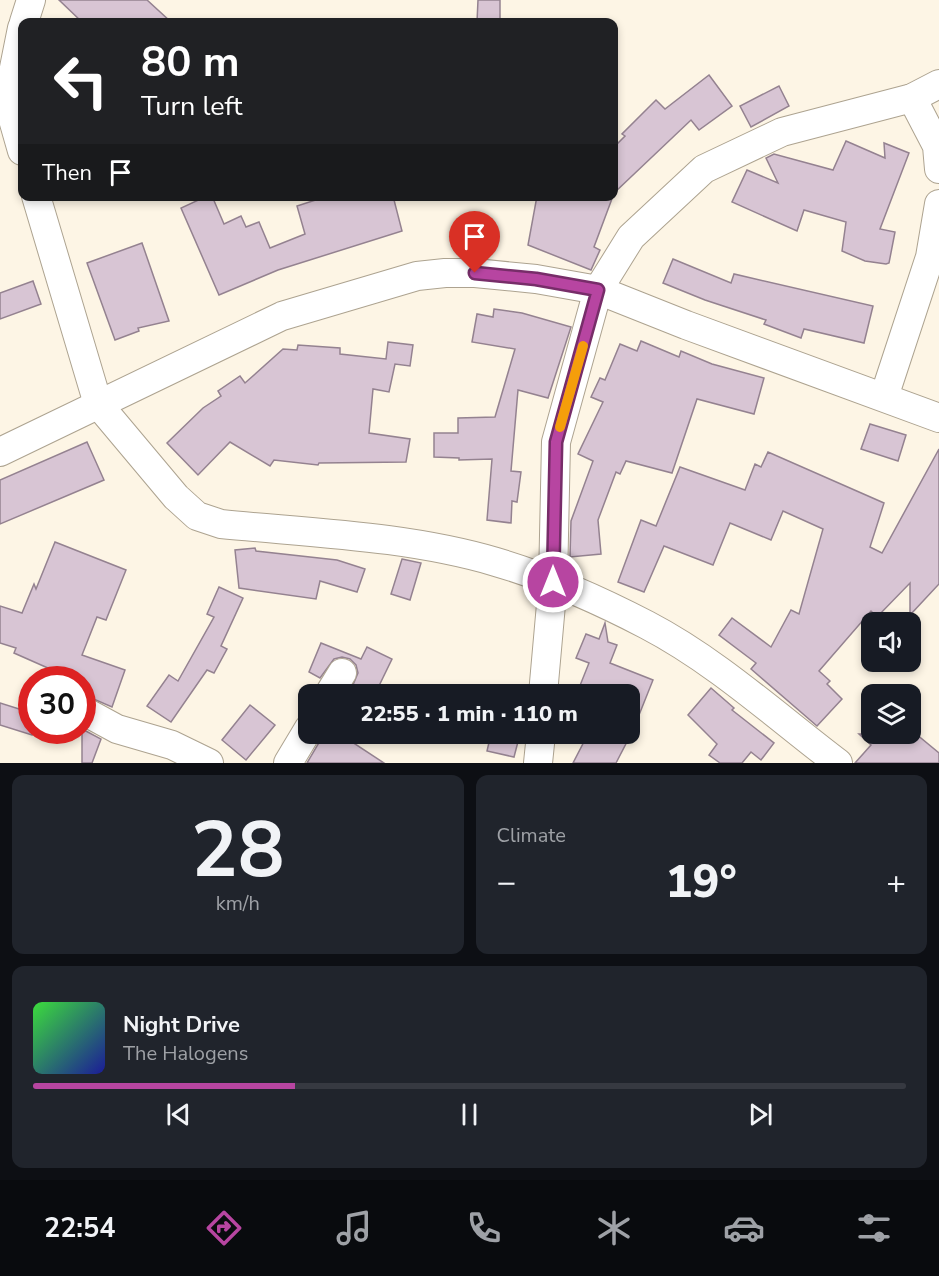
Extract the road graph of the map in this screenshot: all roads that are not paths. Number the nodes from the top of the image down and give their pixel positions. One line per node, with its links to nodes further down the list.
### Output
1 (31, 0): 2 (street)
2 (25, 18)
3 (18, 48): 6 (street)
4 (939, 84): 5 (street)
5 (912, 98): 7 (street); 10 (street)
6 (18, 137)
7 (939, 169)
8 (37, 201): 12 (street)
9 (939, 204): 11 (street)
10 (598, 290): 11 (street); 12 (street); 15 (street)
11 (884, 397): 13 (street)
12 (98, 404): 14 (street); 15 (street)
13 (939, 418)
14 (0, 452)
15 (553, 582): 16 (street); 23 (street)
16 (544, 684)
17 (96, 718): 20 (street)
18 (299, 744): 21 (street)
19 (540, 744): 22 (street)
20 (201, 761)
21 (288, 763)
22 (538, 763)
23 (838, 763)

